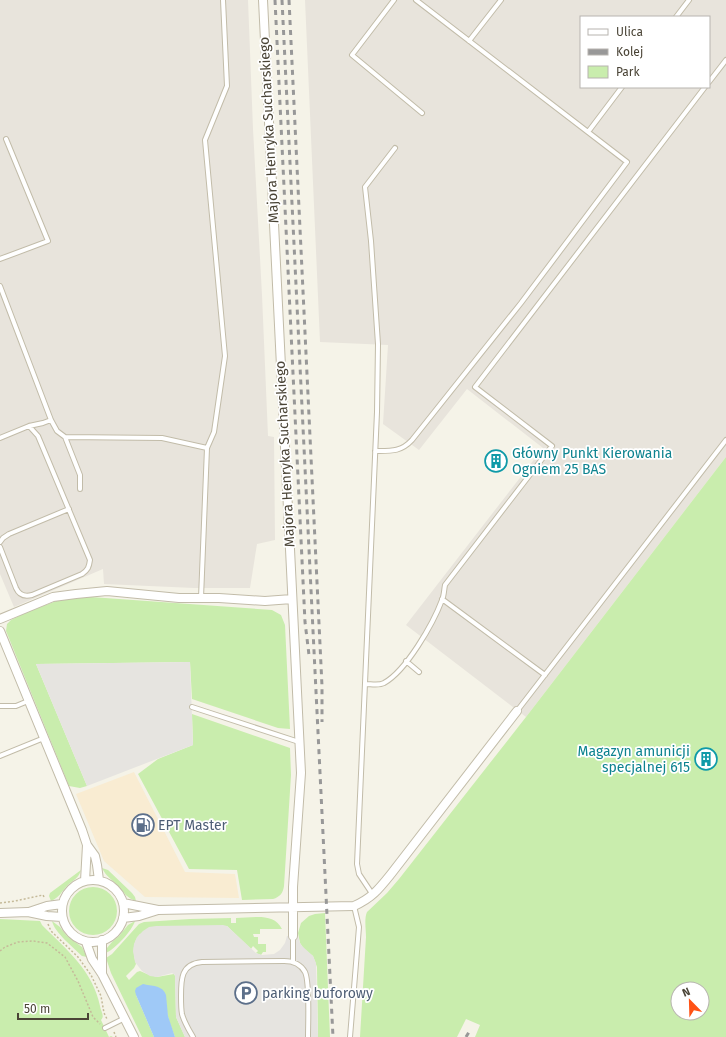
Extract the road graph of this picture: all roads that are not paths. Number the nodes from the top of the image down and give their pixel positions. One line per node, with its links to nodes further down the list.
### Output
1 (223, 0): 24 (lane)
2 (263, 0): 31 (street, Majora Henryka Sucharskiego)
3 (394, 0): 13 (lane)
4 (416, 0): 8 (lane)
5 (501, 0): 8 (lane)
6 (689, 0): 7 (lane)
7 (677, 16)
8 (469, 41): 14 (lane)
9 (726, 60): 10 (lane)
10 (710, 81)
11 (621, 88): 14 (lane)
12 (705, 88): 32 (lane)
13 (422, 113)
14 (588, 132): 25 (lane)
15 (6, 139): 17 (lane)
16 (395, 148): 25 (lane)
17 (0, 259)
18 (0, 286): 19 (lane)
19 (51, 420): 20 (lane); 21 (lane)
20 (29, 426): 22 (lane); 27 (lane)
21 (65, 437): 24 (lane); 26 (lane)
22 (0, 438)
23 (726, 440): 37 (lane)
24 (207, 448): 30 (lane)
25 (375, 451): 38 (lane)
26 (80, 489)
27 (69, 510): 28 (lane); 29 (lane)
28 (0, 542)
29 (0, 547)
30 (201, 598): 31 (street); 33 (street)
31 (292, 599): 44 (street, Majora Henryka Sucharskiego)
32 (442, 600): 35 (lane); 37 (lane)
33 (0, 619)
34 (0, 631): 39 (street)
35 (406, 662): 36 (lane); 38 (lane)
36 (419, 672)
37 (545, 675): 42 (lane)
38 (366, 684): 49 (lane)
39 (29, 700): 40 (lane); 43 (street)
40 (0, 706)
41 (192, 707): 44 (lane)
42 (517, 711): 49 (street)
43 (45, 738): 45 (lane); 46 (street)
44 (299, 742): 53 (street, Majora Henryka Sucharskiego)
45 (0, 756)
46 (87, 845): 47 (street); 48 (street)
47 (85, 880): 48 (street); 51 (street)
48 (99, 880): 50 (street)
49 (373, 895): 52 (street)
50 (123, 903): 54 (street); 58 (street)
51 (62, 904): 55 (street); 57 (street)
52 (354, 906): 53 (street); 69 (lane)
53 (292, 908): 54 (street); 59 (street, Majora Henryka Sucharskiego)
54 (158, 910): 58 (street)
55 (28, 912): 56 (street); 57 (street)
56 (0, 913)
57 (62, 918): 61 (street)
58 (123, 918): 60 (street)
59 (292, 936): 62 (lane)
60 (102, 940): 61 (street); 63 (street)
61 (86, 942): 63 (street)
62 (292, 962): 67 (lane); 68 (lane)
63 (102, 974): 64 (street)
64 (125, 1018): 65 (lane); 66 (street)
65 (105, 1028)
66 (134, 1037)
67 (193, 1037)
68 (308, 1037)
69 (350, 1037)

